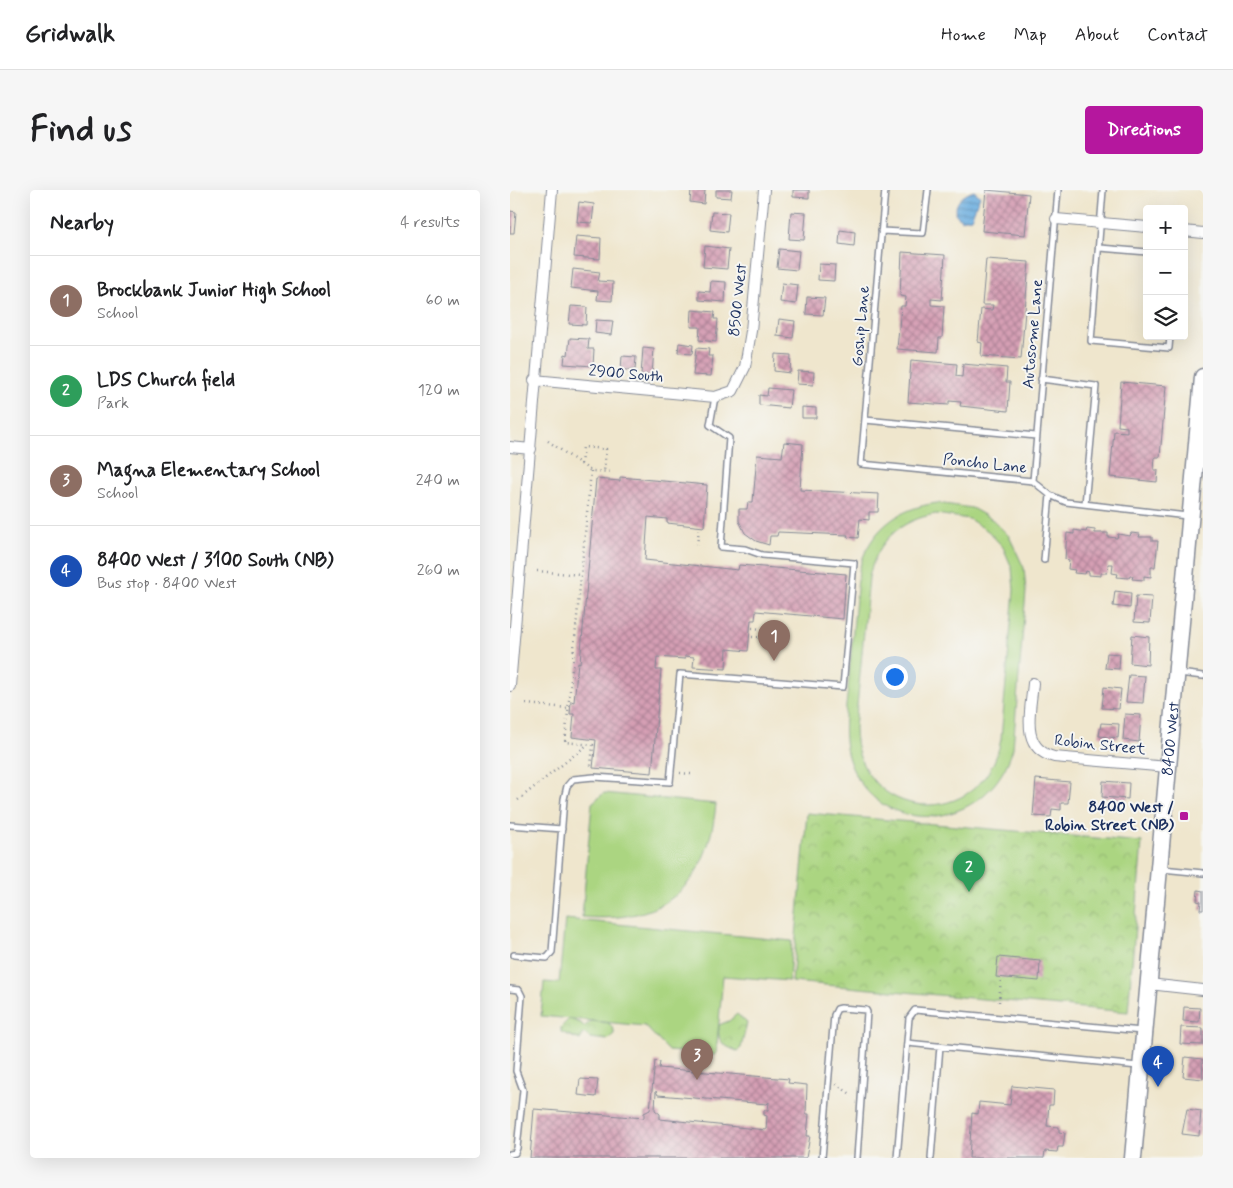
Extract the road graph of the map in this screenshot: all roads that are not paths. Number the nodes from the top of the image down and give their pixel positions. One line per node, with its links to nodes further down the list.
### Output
1 (552, 190): 18 (street)
2 (764, 190): 19 (street, 8500 West)
3 (885, 190): 10 (lane, Goship Lane)
4 (928, 190): 10 (lane)
5 (1058, 190): 7 (lane, Autosome Lane)
6 (1103, 190): 8 (lane)
7 (1056, 219): 8 (street); 17 (lane, Autosome Lane)
8 (1102, 223): 9 (street); 13 (lane)
9 (1143, 228)
10 (881, 231): 20 (lane, Goship Lane)
11 (1188, 231): 12 (street)
12 (1203, 233)
13 (1100, 248): 14 (lane); 15 (lane)
14 (1143, 252)
15 (1170, 340)
16 (1203, 378): 28 (main road, 8400 West)
17 (1041, 379): 21 (lane, Autosome Lane); 27 (lane)
18 (534, 380): 19 (street, 2900 South); 23 (street)
19 (715, 397): 36 (lane)
20 (865, 420): 21 (lane); 24 (lane, Goship Lane)
21 (1036, 436): 25 (lane, Autosome Lane)
22 (510, 447): 23 (street)
23 (531, 449): 33 (street)
24 (861, 464): 25 (lane, Poncho Lane)
25 (1033, 481): 26 (lane, Poncho Lane)
26 (1050, 495): 27 (lane, Poncho Lane); 29 (lane)
27 (1085, 504): 28 (lane, Poncho Lane)
28 (1197, 517): 30 (main road, 8400 West)
29 (1044, 560)
30 (1176, 673): 31 (lane); 34 (main road, 8400 West)
31 (1203, 676)
32 (1033, 683): 34 (street, Robin Street)
33 (510, 686)
34 (1168, 767): 37 (main road, 8400 West)
35 (510, 824): 36 (lane)
36 (562, 829): 39 (lane)
37 (1159, 868): 38 (lane); 40 (main road, 8400 West)
38 (1203, 873)
39 (514, 956)
40 (1149, 984): 42 (street); 43 (main road, 8400 West)
41 (510, 989): 47 (lane)
42 (1203, 990)
43 (1144, 1031): 44 (lane); 46 (main road, 8400 West)
44 (907, 1043): 45 (lane); 50 (lane)
45 (940, 1046): 46 (lane); 51 (lane)
46 (1141, 1066): 52 (main road, 8400 West)
47 (510, 1154)
48 (822, 1158): 49 (lane)
49 (857, 1158)
50 (897, 1158)
51 (931, 1158)
52 (1133, 1158)

